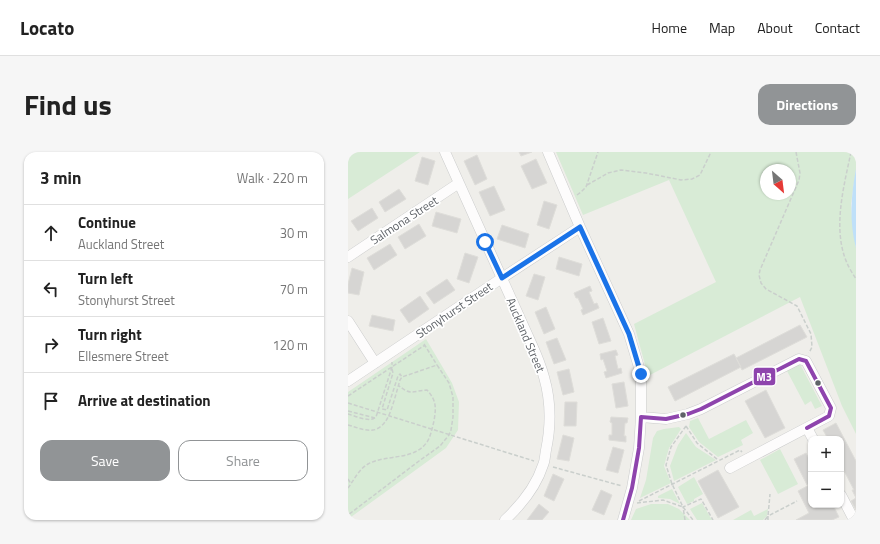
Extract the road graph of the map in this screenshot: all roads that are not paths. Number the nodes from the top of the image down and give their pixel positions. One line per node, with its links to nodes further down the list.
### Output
1 (445, 152): 3 (street)
2 (549, 154): 4 (street)
3 (459, 183): 5 (street, Salmona Street); 6 (street, Auckland Street)
4 (580, 227): 6 (street, Stonyhurst Street); 10 (street)
5 (348, 257)
6 (502, 278): 8 (street, Stonyhurst Street); 15 (street, Auckland Street)
7 (348, 321): 8 (street)
8 (375, 363): 9 (street, Stonyhurst Street)
9 (348, 381)
10 (641, 417): 11 (street); 16 (street)
11 (807, 428): 12 (street); 13 (street)
12 (811, 436)
13 (730, 468)
14 (844, 501): 17 (street)
15 (505, 520)
16 (623, 520)
17 (854, 520)

